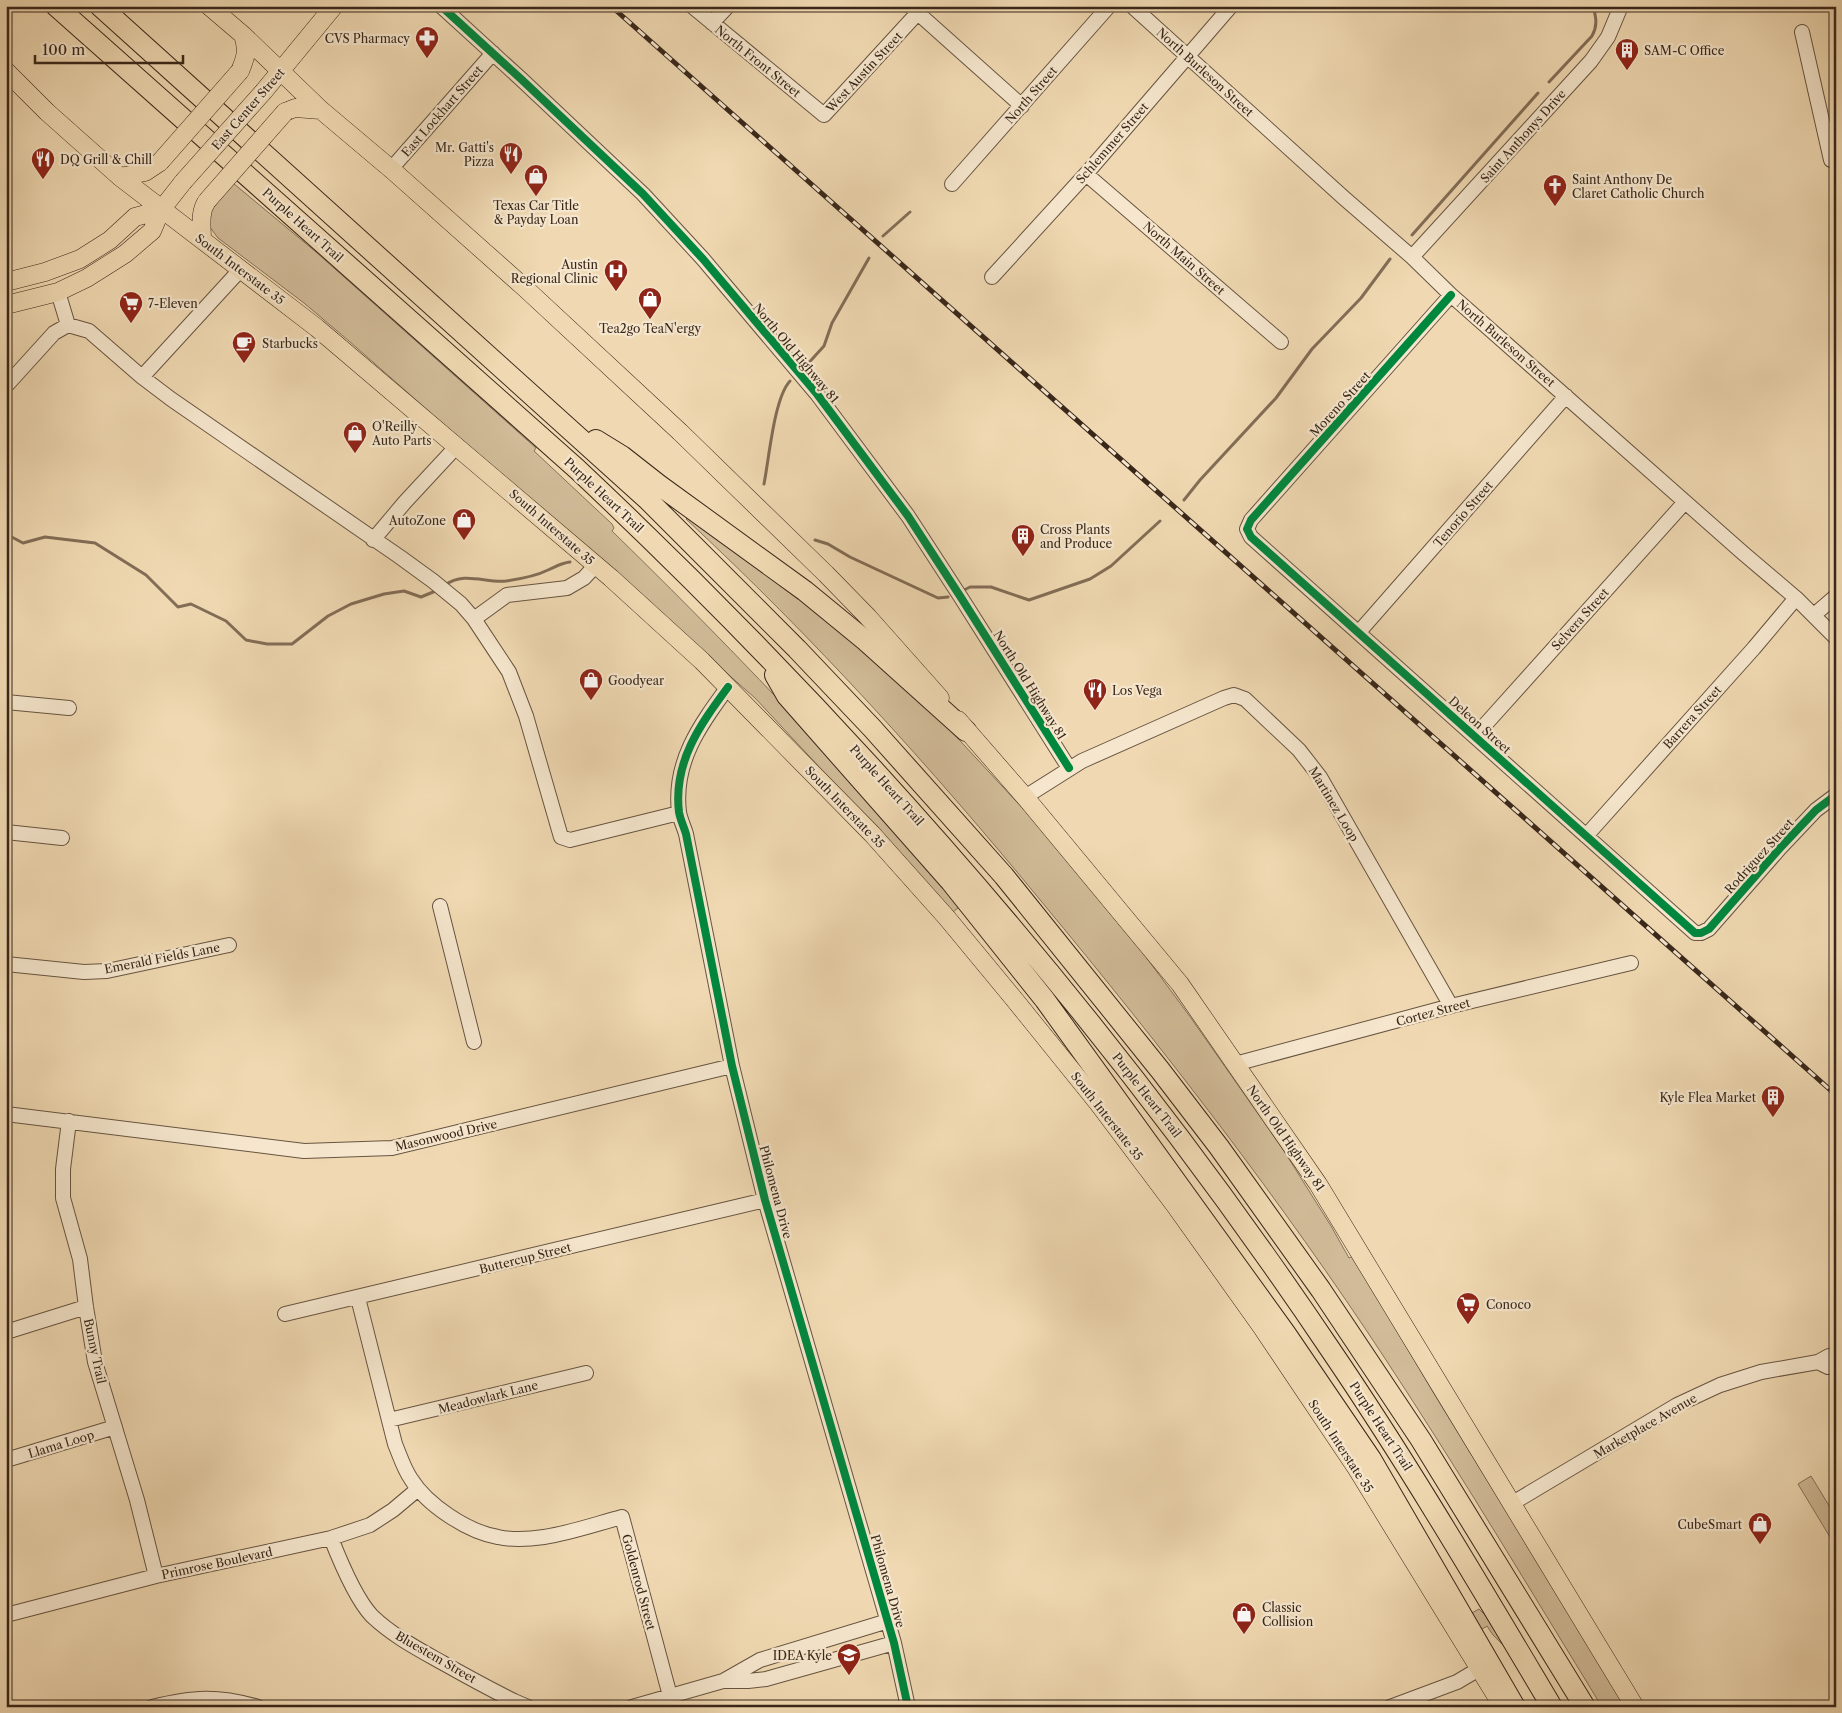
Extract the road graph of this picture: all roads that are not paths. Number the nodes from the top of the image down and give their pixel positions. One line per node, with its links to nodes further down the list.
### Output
1 (56, 6): 54 (highway, Purple Heart Trail)
2 (100, 6): 42 (highway, Purple Heart Trail)
3 (209, 6): 15 (main road)
4 (334, 6): 19 (main road, East Center Street)
5 (441, 6): 16 (street, North Old Highway 81)
6 (692, 6): 13 (street, North Front Street)
7 (728, 6): 13 (street)
8 (1109, 6): 20 (street, North Street)
9 (1132, 6): 17 (street, North Burleson Street)
10 (1232, 6): 17 (street, Schlemmer Street)
11 (1621, 6): 30 (street, Saint Anthonys Drive)
12 (917, 8): 20 (street); 22 (street, West Austin Street)
13 (712, 24): 22 (street, North Front Street)
14 (1802, 32): 23 (street)
15 (243, 35): 19 (main road); 26 (main road, bridge)
16 (493, 53): 24 (street, East Lockhart Street); 60 (street, North Old Highway 81)
17 (1187, 56): 25 (street, Schlemmer Street); 30 (street, North Burleson Street)
18 (6, 71): 26 (main road, South Interstate 35)
19 (281, 72): 21 (main road); 28 (main road, East Center Street, bridge)
20 (1022, 106): 27 (street, North Street)
21 (321, 110): 24 (main road); 29 (main road, bridge)
22 (824, 115)
23 (1836, 159)
24 (391, 169): 58 (main road)
25 (1086, 174): 32 (street, Schlemmer Street); 38 (street, North Main Street)
26 (120, 177): 28 (main road, South Interstate 35)
27 (952, 184)
28 (161, 210): 29 (main road, South Interstate 35); 33 (main road); 34 (main road, East Center Street)
29 (202, 240): 31 (main road, South Interstate 35)
30 (1412, 257): 35 (street, North Burleson Street)
31 (241, 269): 39 (street); 43 (main road, South Interstate 35)
32 (992, 278)
33 (6, 282)
34 (58, 292): 36 (main road, East Center Street); 37 (street)
35 (1452, 295): 41 (street, North Burleson Street); 45 (street, Moreno Street)
36 (6, 304)
37 (68, 325): 39 (street); 40 (street)
38 (1281, 342)
39 (142, 377): 46 (street)
40 (6, 386)
41 (1566, 396): 44 (street, North Burleson Street); 52 (street, Tenorio Street)
42 (556, 416): 58 (highway); 111 (highway, Purple Heart Trail)
43 (457, 446): 46 (street); 47 (main road, South Interstate 35)
44 (1685, 502): 49 (street, North Burleson Street); 59 (street, Selvera Street)
45 (1247, 529): 52 (street, Deleon Street)
46 (373, 540): 51 (street)
47 (596, 565): 51 (street); 55 (main road, South Interstate 35)
48 (1836, 596): 50 (street)
49 (1796, 598): 50 (street, North Burleson Street); 65 (street, Barrera Street)
50 (1814, 615): 53 (street, North Burleson Street)
51 (474, 619): 63 (street)
52 (1359, 632): 59 (street, Deleon Street)
53 (1836, 638)
54 (761, 649): 109 (highway); 110 (highway, Purple Heart Trail)
55 (728, 687): 63 (street, Philomena Drive); 99 (main road, South Interstate 35)
56 (6, 702): 57 (street)
57 (68, 708)
58 (966, 730): 62 (main road)
59 (1475, 736): 65 (street, Deleon Street)
60 (1069, 768): 62 (street, Martinez Loop); 72 (street, Martinez Loop)
61 (1836, 795): 68 (street, Rodriguez Street)
62 (1025, 797): 74 (main road, North Old Highway 81)
63 (679, 813): 75 (street, Philomena Drive)
64 (6, 832): 66 (street)
65 (1586, 836): 68 (street, Deleon Street)
66 (62, 838)
67 (440, 906): 73 (street)
68 (1701, 933)
69 (229, 945): 71 (street, Emerald Fields Lane)
70 (1631, 963): 72 (street, Cortez Street)
71 (6, 964)
72 (1451, 1006): 74 (street, Cortez Street)
73 (474, 1042)
74 (1235, 1064): 91 (main road, North Old Highway 81)
75 (732, 1066): 77 (street, Masonwood Drive); 78 (street, Philomena Drive)
76 (6, 1114): 77 (street, Masonwood Drive)
77 (69, 1122): 80 (street, Bunny Trail)
78 (765, 1200): 79 (street, Buttercup Street); 95 (street, Philomena Drive)
79 (358, 1298): 81 (street, Buttercup Street); 87 (street, Goldenrod Street)
80 (86, 1307): 82 (street); 88 (street, Bunny Trail)
81 (284, 1314)
82 (6, 1332)
83 (1836, 1356): 84 (street, Marketplace Avenue)
84 (1818, 1362): 85 (street, Marketplace Avenue); 91 (street, Marketplace Avenue)
85 (1836, 1366)
86 (586, 1373): 87 (street, Meadowlark Lane)
87 (389, 1420): 90 (street, Goldenrod Street)
88 (115, 1428): 89 (street, Llama Loop); 93 (street, Bunny Trail)
89 (6, 1460)
90 (418, 1489): 92 (street, Primrose Boulevard); 101 (street, Goldenrod Street)
91 (1511, 1504): 112 (main road)
92 (331, 1538): 93 (street, Primrose Boulevard); 104 (street, Bluestem Street)
93 (156, 1576): 94 (street, Primrose Boulevard)
94 (6, 1615)
95 (888, 1621): 96 (street, Philomena Drive); 97 (street)
96 (894, 1642): 98 (street); 106 (street, Philomena Drive)
97 (802, 1647): 98 (street); 100 (street)
98 (807, 1667): 100 (street)
99 (1479, 1669): 107 (street); 108 (main road, South Interstate 35)
100 (723, 1681): 101 (street)
101 (672, 1701): 105 (street)
102 (152, 1707): 103 (street)
103 (258, 1707)
104 (528, 1707)
105 (632, 1707)
106 (908, 1707)
107 (1390, 1707)
108 (1503, 1707)
109 (1515, 1707)
110 (1552, 1707)
111 (1585, 1707)
112 (1634, 1707)

